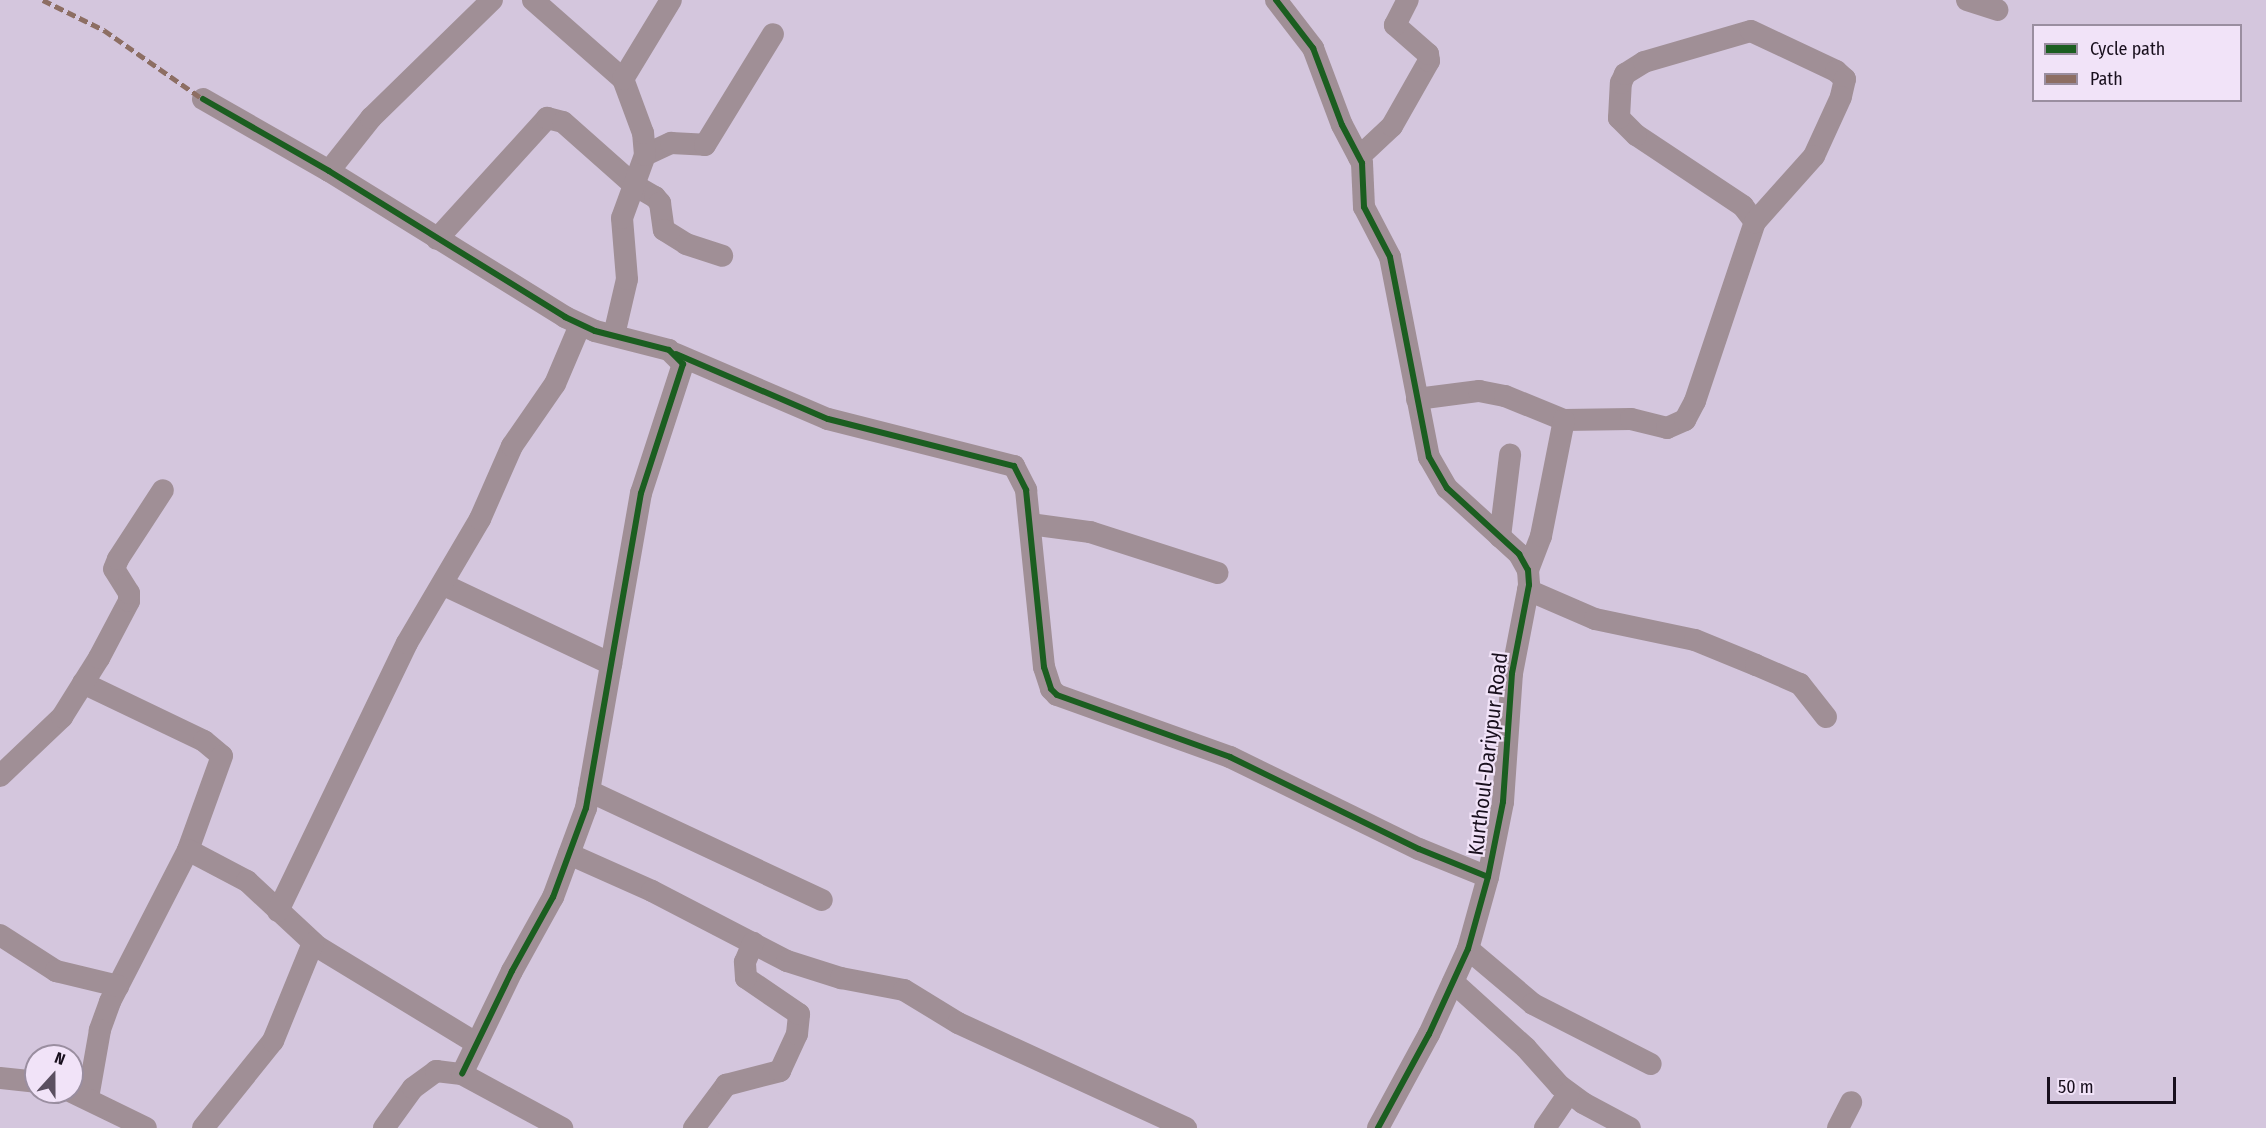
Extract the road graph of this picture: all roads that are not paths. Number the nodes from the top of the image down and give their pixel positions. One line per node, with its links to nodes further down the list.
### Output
1 (492, 0): 13 (street)
2 (533, 0): 9 (street)
3 (671, 0): 9 (street)
4 (1276, 0): 12 (street)
5 (1408, 0): 12 (street)
6 (1967, 0): 7 (street)
7 (1997, 10)
8 (773, 34): 11 (street)
9 (623, 79): 11 (street)
10 (203, 99): 13 (street)
11 (645, 155): 14 (street)
12 (1359, 157): 21 (street)
13 (329, 171): 16 (street)
14 (634, 185): 16 (street); 17 (street); 19 (street)
15 (1755, 222): 15 (street); 22 (street)
16 (437, 239): 18 (street)
17 (722, 256)
18 (580, 325): 19 (street); 29 (street)
19 (614, 335): 20 (street)
20 (676, 354): 25 (street); 30 (street)
21 (1416, 399): 22 (street); 26 (street)
22 (1564, 420): 28 (street, Kurthoul-Dariypur Road)
23 (1510, 455): 26 (street)
24 (163, 490): 31 (street)
25 (1030, 524): 27 (street); 37 (street)
26 (1500, 537): 28 (street)
27 (1218, 573)
28 (1528, 580): 32 (street); 37 (street, Kurthoul-Dariypur Road)
29 (444, 585): 30 (street); 39 (street)
30 (611, 664): 34 (street)
31 (83, 683): 33 (street); 35 (street)
32 (1826, 717)
33 (0, 776)
34 (589, 791): 36 (street); 38 (street)
35 (188, 850): 39 (street); 45 (street)
36 (569, 855): 42 (street); 46 (street)
37 (1488, 877): 43 (street, Kurthoul-Dariypur Road)
38 (822, 900)
39 (278, 910): 41 (street)
40 (0, 935): 45 (street)
41 (313, 943): 46 (street); 56 (street)
42 (753, 943): 59 (street); 60 (street)
43 (1468, 949): 44 (street, Kurthoul-Dariypur Road); 47 (street)
44 (1453, 982): 52 (street); 61 (street, Kurthoul-Dariypur Road)
45 (118, 986): 51 (street)
46 (476, 1044): 48 (street)
47 (1651, 1064)
48 (462, 1074): 57 (street); 58 (street)
49 (2, 1081): 50 (street)
50 (24, 1082)
51 (84, 1082)
52 (1569, 1093): 62 (street); 63 (street)
53 (84, 1097): 55 (street)
54 (1851, 1102): 64 (street)
55 (147, 1128)
56 (203, 1128)
57 (384, 1128)
58 (562, 1128)
59 (694, 1128)
60 (1186, 1128)
61 (1378, 1128)
62 (1545, 1128)
63 (1630, 1128)
64 (1838, 1128)

